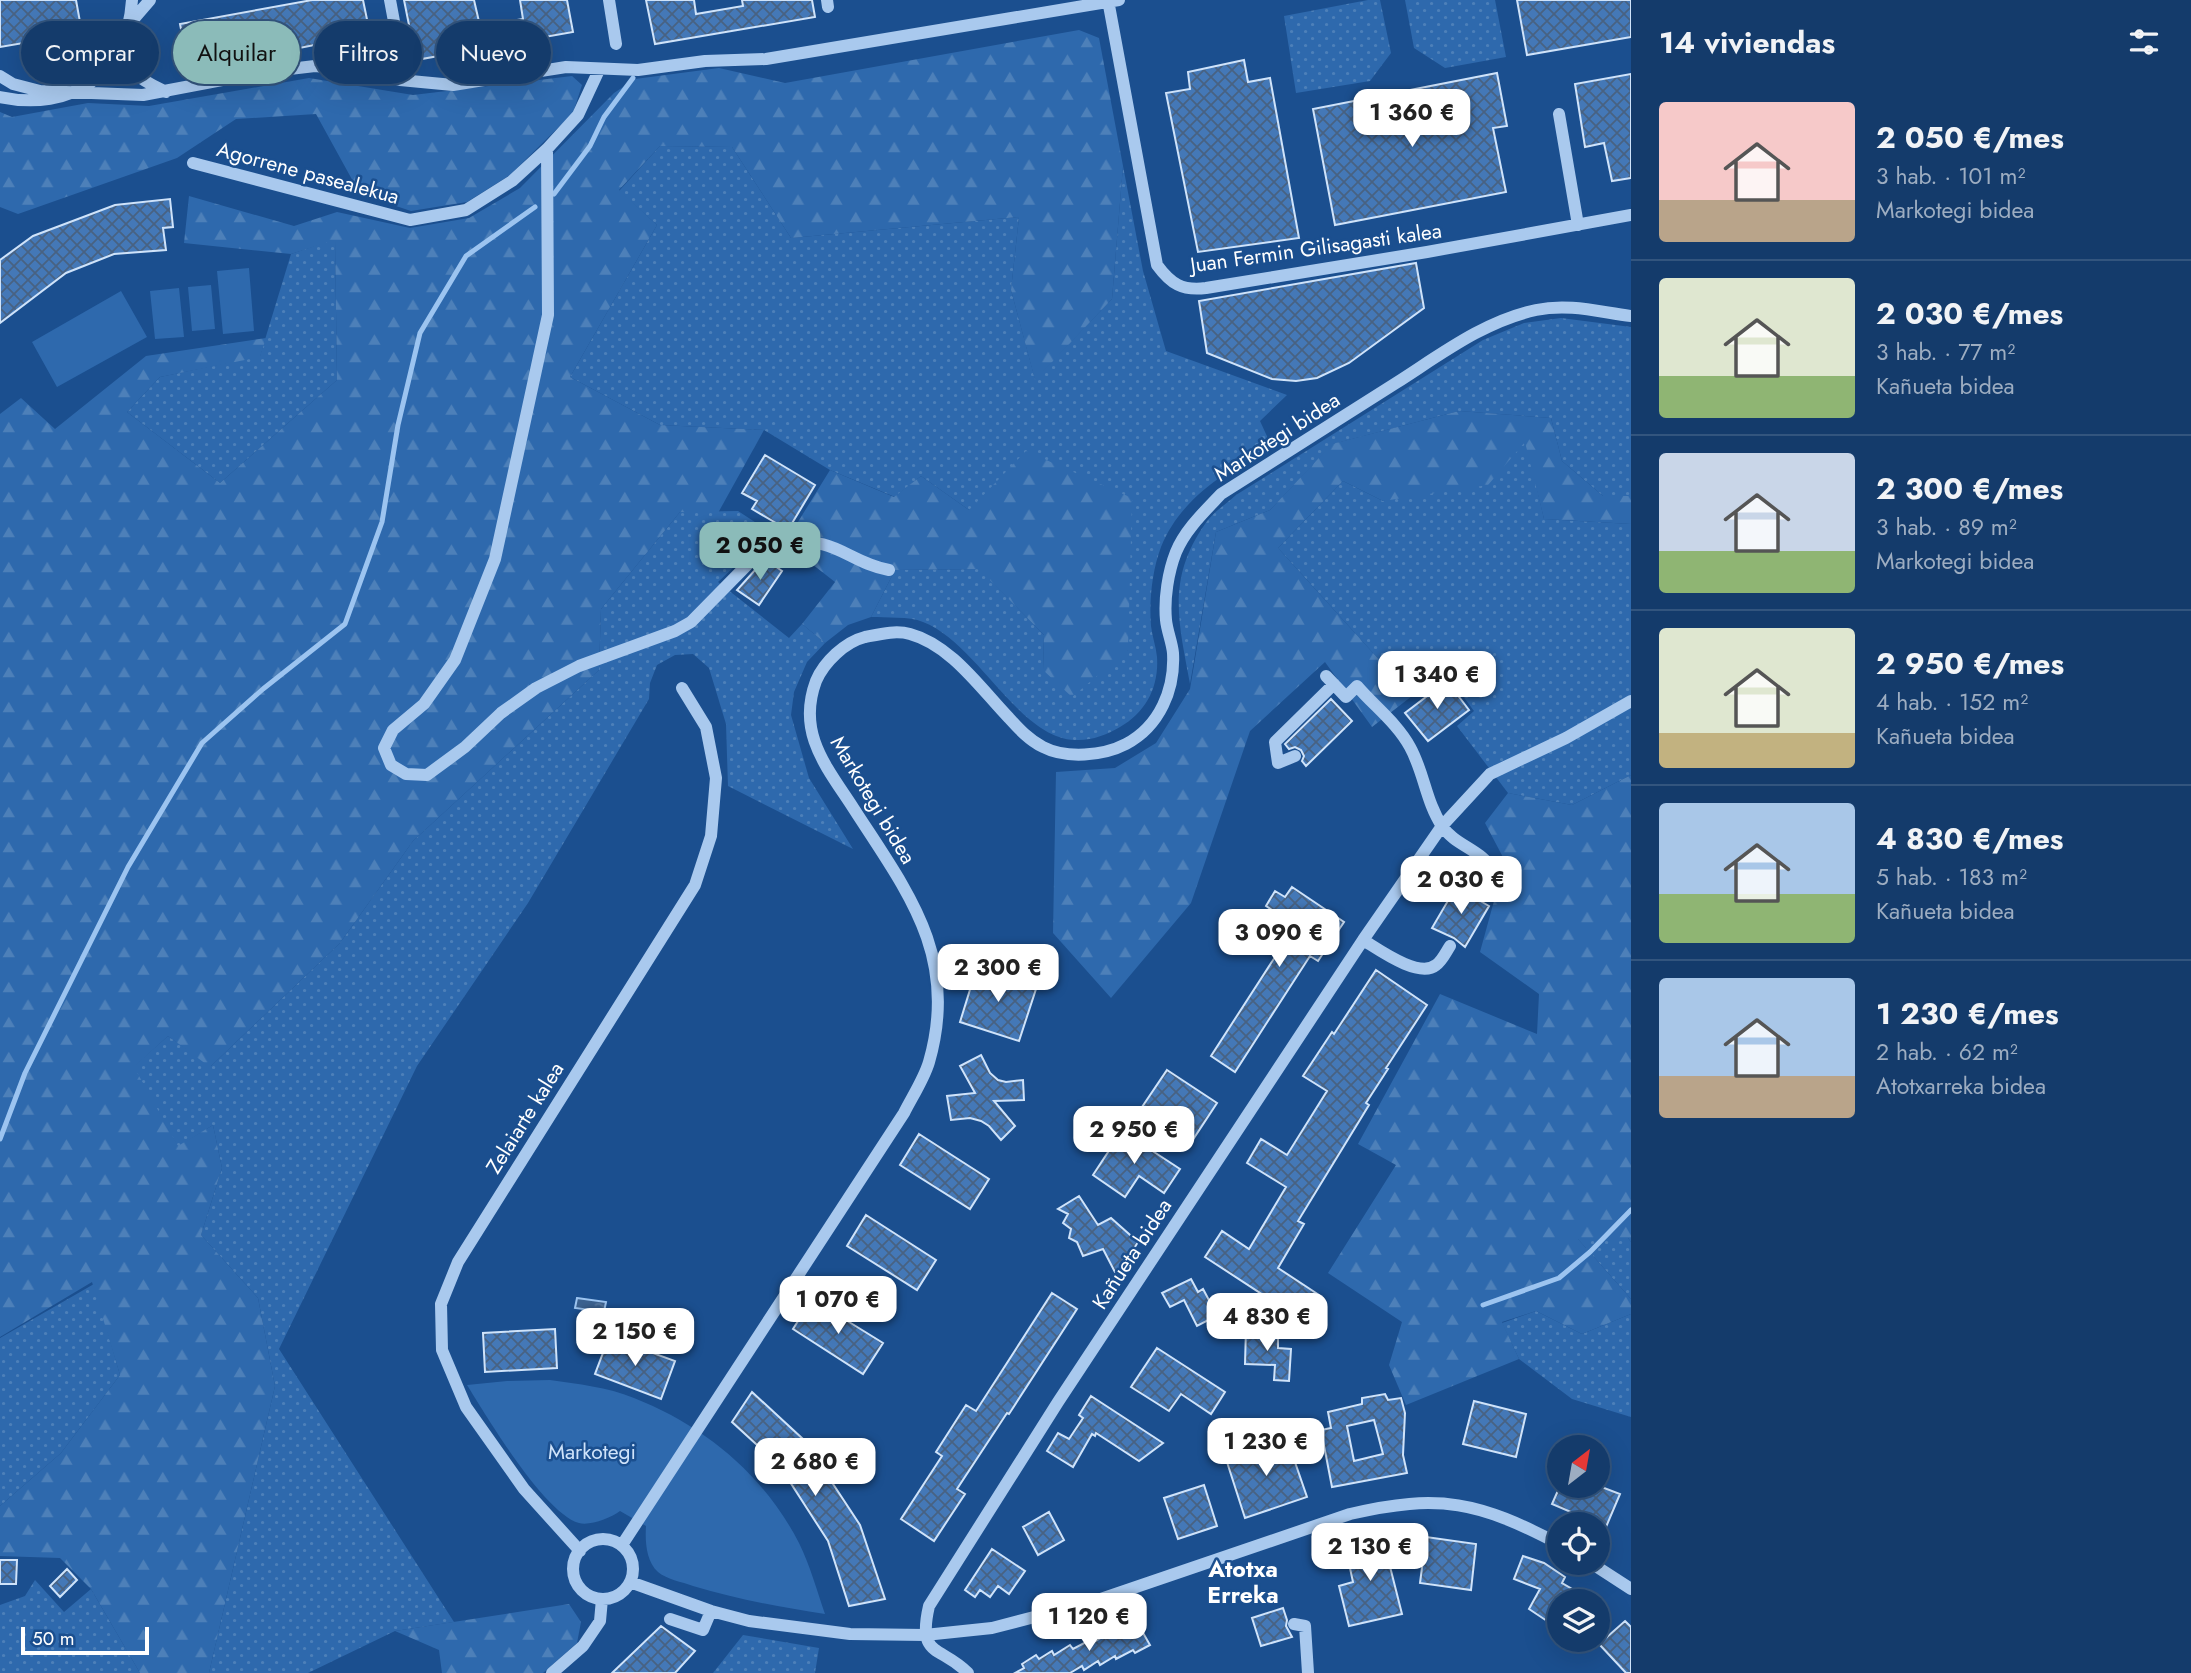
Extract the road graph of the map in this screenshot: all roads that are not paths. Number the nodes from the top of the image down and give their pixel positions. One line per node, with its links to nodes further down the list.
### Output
1 (132, 0): 6 (street)
2 (150, 0): 7 (street)
3 (390, 0): 8 (street)
4 (608, 0): 9 (street)
5 (1111, 1): 10 (street); 21 (street, Juan Fermin Gilisagasti kalea)
6 (129, 21)
7 (132, 21)
8 (394, 21)
9 (617, 44)
10 (598, 70): 15 (street); 18 (street, Agorrene pasealekua)
11 (0, 76): 14 (street)
12 (87, 84): 14 (street)
13 (151, 84): 15 (street)
14 (74, 92): 15 (street); 16 (street)
15 (166, 92)
16 (0, 97)
17 (1559, 114): 21 (street)
18 (547, 149): 19 (street, Agorrene pasealekua); 23 (street)
19 (194, 163)
20 (1631, 215): 21 (street, Juan Fermin Gilisagasti kalea)
21 (1577, 225)
22 (1631, 316): 32 (street, Markotegi bidea)
23 (888, 570)
24 (682, 688): 33 (street, Zelaiarte kalea)
25 (1631, 701): 27 (street, Kañueta bidea)
26 (1295, 756): 27 (street)
27 (1442, 826): 28 (street); 29 (street, Kañueta bidea)
28 (1484, 894)
29 (1363, 940): 30 (street); 41 (street, Kañueta bidea)
30 (1450, 946)
31 (1547, 1538): 41 (street)
32 (622, 1545): 33 (street); 35 (street)
33 (580, 1551): 37 (street)
34 (1609, 1575): 36 (street)
35 (631, 1582): 37 (street); 38 (street)
36 (1631, 1589)
37 (602, 1599): 42 (street)
38 (710, 1611): 39 (street); 41 (street)
39 (670, 1619)
40 (1294, 1624): 44 (street)
41 (925, 1635): 43 (street)
42 (552, 1673)
43 (968, 1673)
44 (1308, 1673)

